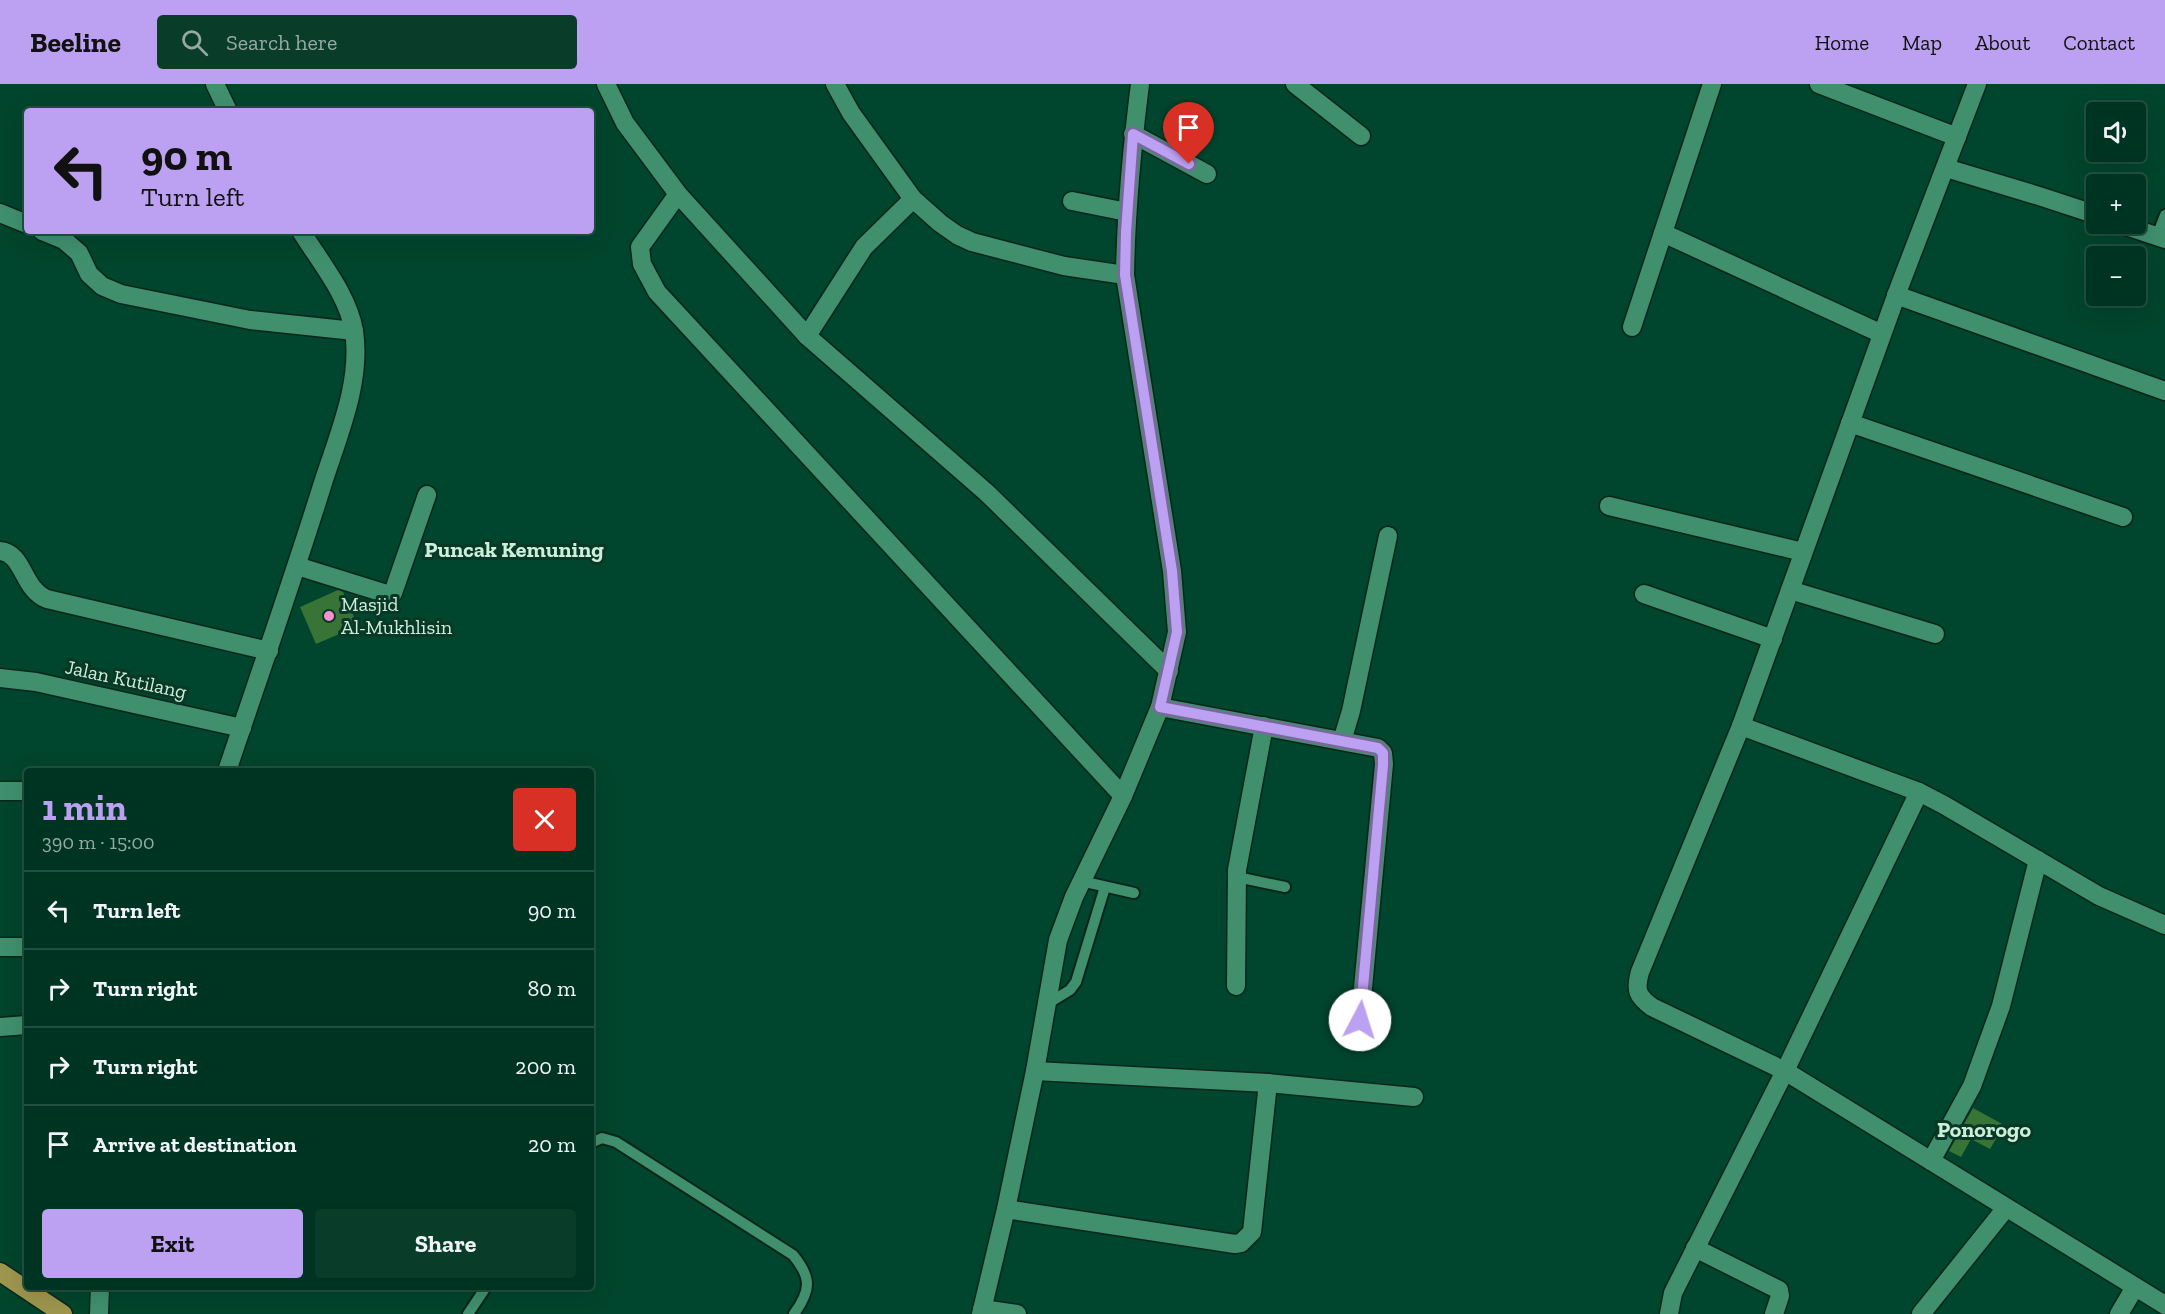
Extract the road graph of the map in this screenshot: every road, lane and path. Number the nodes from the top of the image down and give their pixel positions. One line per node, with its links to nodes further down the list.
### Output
1 (215, 84): 9 (street)
2 (606, 84): 15 (street)
3 (835, 84): 16 (street)
4 (1140, 84): 10 (street)
5 (1295, 84): 11 (street)
6 (1712, 84): 24 (street)
7 (1819, 84): 12 (street)
8 (1977, 84): 12 (street)
9 (227, 108)
10 (1133, 134): 14 (street); 19 (street)
11 (1361, 136)
12 (1957, 137): 13 (street)
13 (1946, 168): 18 (street); 29 (street)
14 (1207, 174)
15 (678, 194): 33 (street); 59 (street)
16 (913, 199): 28 (street); 33 (street)
17 (1072, 201): 19 (street)
18 (2086, 211)
19 (1127, 212): 28 (street)
20 (0, 213): 22 (street)
21 (2165, 215): 27 (lane)
22 (24, 223)
23 (2146, 232): 27 (street)
24 (1663, 233): 30 (street); 32 (street)
25 (49, 234): 31 (street)
26 (303, 234): 31 (street)
27 (2161, 237)
28 (1125, 275): 48 (street)
29 (1896, 295): 32 (street); 34 (street)
30 (1632, 327)
31 (354, 331): 42 (street)
32 (1882, 334): 35 (street)
33 (807, 336): 48 (street)
34 (2165, 391)
35 (1850, 423): 38 (street); 41 (street)
36 (427, 495): 42 (street)
37 (1609, 506): 41 (street)
38 (2124, 517)
39 (1388, 536): 54 (street)
40 (0, 551): 47 (street)
41 (1803, 552): 43 (street)
42 (297, 566): 47 (street)
43 (1790, 590): 45 (street); 46 (street)
44 (1644, 594): 46 (street)
45 (1935, 634)
46 (1773, 639): 52 (street)
47 (268, 651): 53 (street)
48 (1169, 671): 50 (street)
49 (0, 678): 53 (street, Jalan Kutilang)
50 (1160, 707): 51 (street); 59 (street)
51 (1264, 726): 54 (street); 61 (street)
52 (1741, 726): 58 (street); 75 (street)
53 (242, 728): 55 (street)
54 (1342, 741): 71 (street)
55 (228, 768)
56 (0, 791): 57 (street)
57 (24, 791)
58 (1919, 792): 60 (street); 75 (street)
59 (1123, 796): 62 (street)
60 (2038, 860): 66 (street); 79 (street)
61 (1237, 877): 64 (lane); 69 (street)
62 (1081, 881): 63 (lane); 70 (street)
63 (1105, 887): 65 (lane); 70 (lane)
64 (1285, 887)
65 (1134, 893)
66 (2165, 926)
67 (0, 947): 68 (street)
68 (24, 947)
69 (1236, 986)
70 (1047, 1004): 74 (street)
71 (1360, 1020)
72 (24, 1024): 73 (street)
73 (0, 1027)
74 (1035, 1071): 76 (street); 81 (street)
75 (1785, 1071): 79 (street); 82 (street)
76 (1268, 1083): 77 (street); 81 (street)
77 (1414, 1097)
78 (594, 1142): 94 (lane)
79 (1931, 1161): 80 (street)
80 (2006, 1208): 84 (street); 98 (street)
81 (1006, 1209): 90 (street)
82 (1695, 1248): 96 (street); 97 (street)
83 (0, 1272): 85 (highway)
84 (2135, 1287): 89 (street); 99 (street)
85 (24, 1288)
86 (27, 1290): 91 (highway)
87 (100, 1290): 92 (street)
88 (484, 1290): 93 (lane)
89 (2165, 1305)
90 (981, 1312): 95 (street)
91 (63, 1314)
92 (99, 1314)
93 (468, 1314)
94 (794, 1314)
95 (1017, 1314)
96 (1669, 1314)
97 (1774, 1314)
98 (1922, 1314)
99 (2119, 1314)

